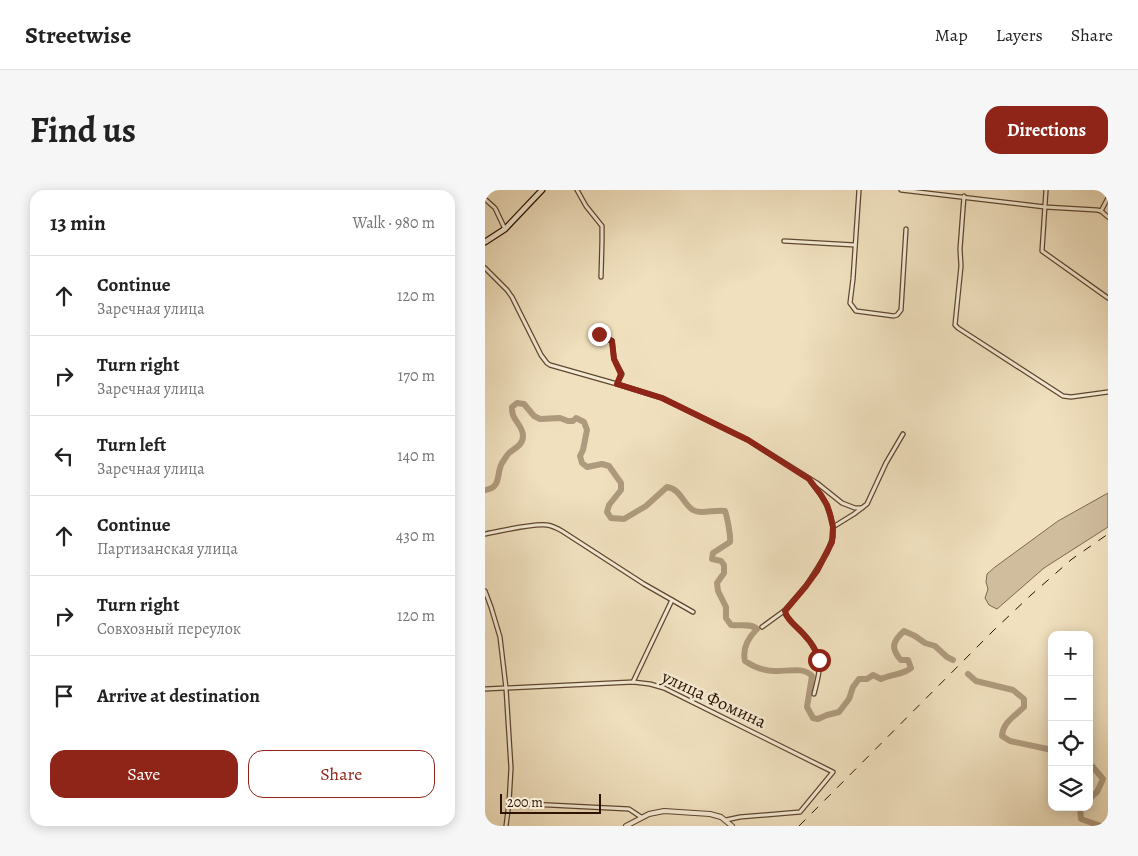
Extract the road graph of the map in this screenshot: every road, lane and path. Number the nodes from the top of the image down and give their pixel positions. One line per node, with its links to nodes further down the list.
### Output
1 (542, 190): 12 (main road)
2 (577, 190): 18 (street)
3 (859, 190): 16 (street)
4 (901, 190): 6 (street)
5 (1046, 190): 9 (street)
6 (964, 196): 9 (street); 22 (street)
7 (1108, 198): 10 (street)
8 (485, 199): 12 (street)
9 (1045, 207): 10 (street); 19 (street)
10 (1101, 211): 11 (street)
11 (1108, 217)
12 (505, 229): 15 (main road)
13 (906, 229): 16 (street)
14 (785, 241): 16 (street)
15 (485, 242)
16 (855, 245)
17 (485, 268): 21 (street)
18 (601, 277)
19 (1108, 298)
20 (599, 334): 21 (street)
21 (617, 384): 24 (street)
22 (1108, 392)
23 (903, 434): 25 (street)
24 (809, 479): 25 (street); 26 (street)
25 (862, 508): 26 (street)
26 (833, 527): 30 (street)
27 (485, 534): 29 (street)
28 (485, 592): 34 (street)
29 (672, 600): 31 (street); 33 (street)
30 (785, 611): 32 (street); 36 (street)
31 (693, 612)
32 (762, 627)
33 (633, 682): 34 (street, улица Фомина); 39 (street, улица Фомина)
34 (506, 688): 35 (street, улица Фомина); 37 (street)
35 (485, 689)
36 (814, 694)
37 (509, 804): 38 (street); 40 (street)
38 (641, 816): 39 (street); 41 (street)
39 (726, 820): 42 (street)
40 (506, 826)
41 (626, 826)
42 (733, 826)

